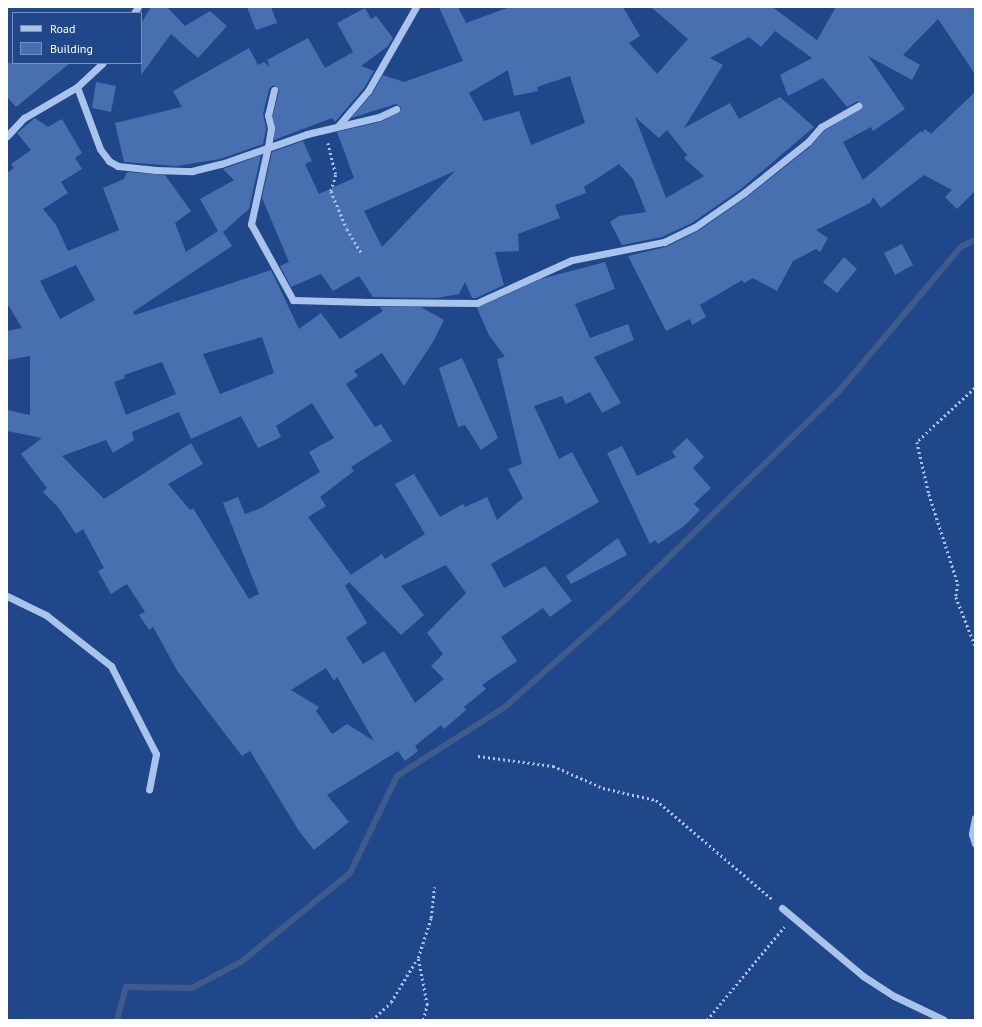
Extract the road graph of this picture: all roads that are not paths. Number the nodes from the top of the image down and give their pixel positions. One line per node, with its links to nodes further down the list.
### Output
1 (416, 7): 7 (street)
2 (102, 64): 3 (street)
3 (78, 87): 8 (street); 9 (street)
4 (274, 90): 9 (street)
5 (858, 106): 9 (street)
6 (396, 109): 7 (street)
7 (338, 127): 9 (street)
8 (7, 136)
9 (268, 146)
10 (7, 596): 11 (street)
11 (149, 789)
12 (975, 818): 13 (street)
13 (975, 844)
14 (782, 908): 15 (street)
15 (944, 1020)

